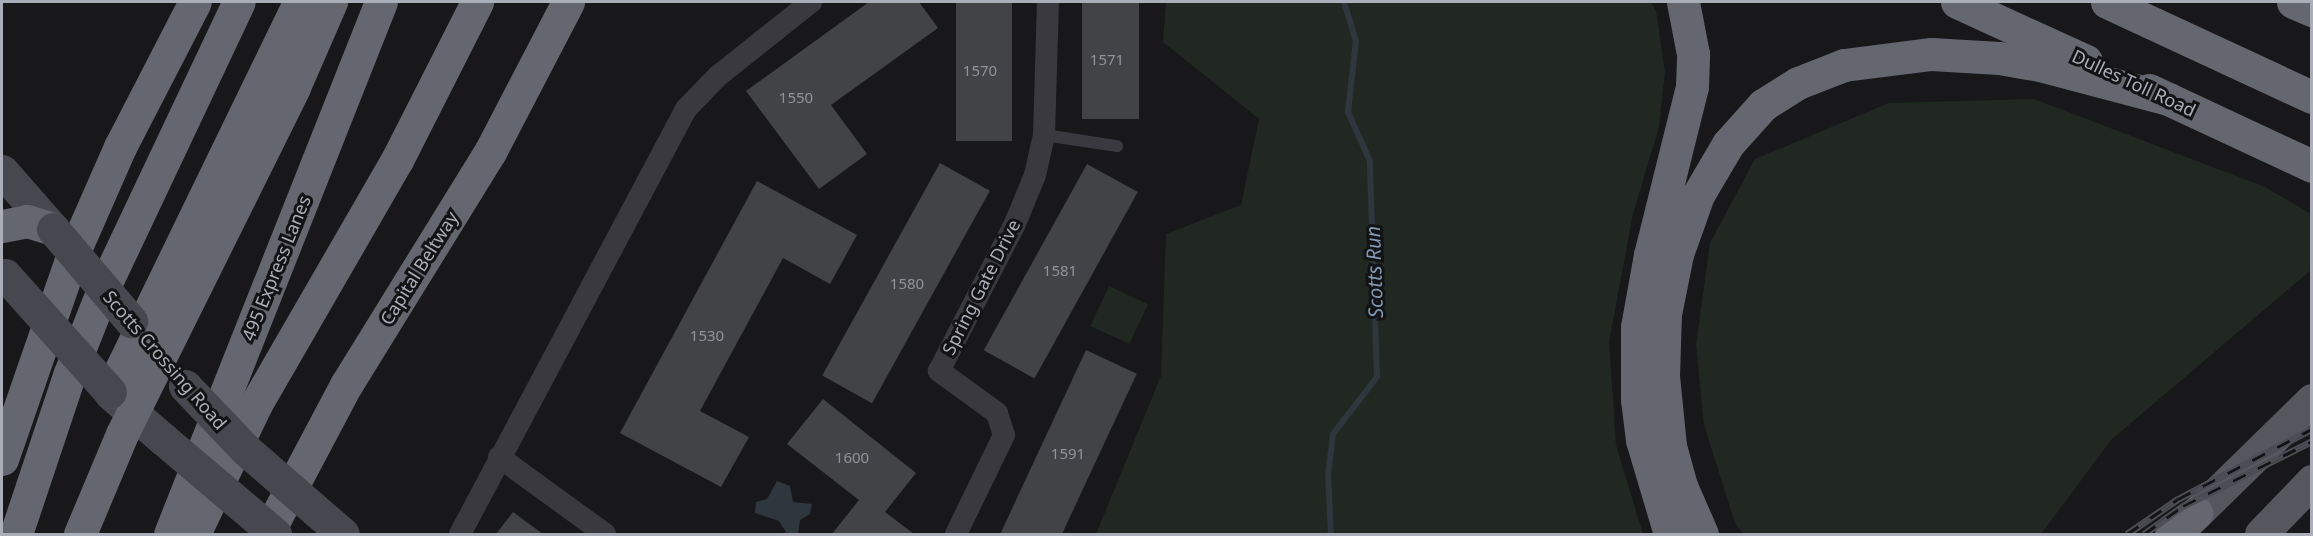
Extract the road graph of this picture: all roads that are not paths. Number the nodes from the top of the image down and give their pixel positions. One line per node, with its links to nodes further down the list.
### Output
1 (195, 2): 28 (highway)
2 (238, 2): 32 (highway)
3 (299, 2): 23 (highway)
4 (331, 2): 23 (highway)
5 (381, 2): 31 (highway, 495 Express Lanes)
6 (477, 2): 31 (highway)
7 (811, 2): 27 (street)
8 (1048, 2): 17 (street, Spring Gate Drive)
9 (1683, 2): 40 (highway)
10 (1957, 2): 16 (highway, Dulles Toll Road)
11 (2107, 2): 15 (highway)
12 (2293, 2): 13 (highway)
13 (2312, 10)
14 (562, 15): 34 (highway, Capital Beltway)
15 (2312, 97)
16 (2169, 99): 19 (highway, Dulles Toll Road); 41 (highway)
17 (1044, 135): 18 (lane); 39 (street, Spring Gate Drive)
18 (1117, 146)
19 (2312, 166)
20 (2, 171): 21 (main road, Scotts Crossing Road)
21 (29, 220): 23 (main road, Scotts Crossing Road, bridge)
22 (3, 273): 24 (main road, bridge)
23 (144, 336): 24 (highway); 26 (highway); 36 (main road, Scotts Crossing Road, bridge)
24 (110, 392): 26 (main road)
25 (2312, 400): 30 (main road)
26 (133, 414): 33 (highway); 35 (main road, bridge)
27 (499, 458): 37 (street); 38 (street)
28 (2, 459)
29 (2312, 481): 42 (main road)
30 (2180, 527)
31 (181, 528)
32 (16, 534)
33 (80, 534)
34 (267, 534)
35 (275, 534)
36 (343, 534)
37 (460, 534)
38 (605, 534)
39 (956, 534)
40 (1670, 534)
41 (1702, 534)
42 (2261, 534)

